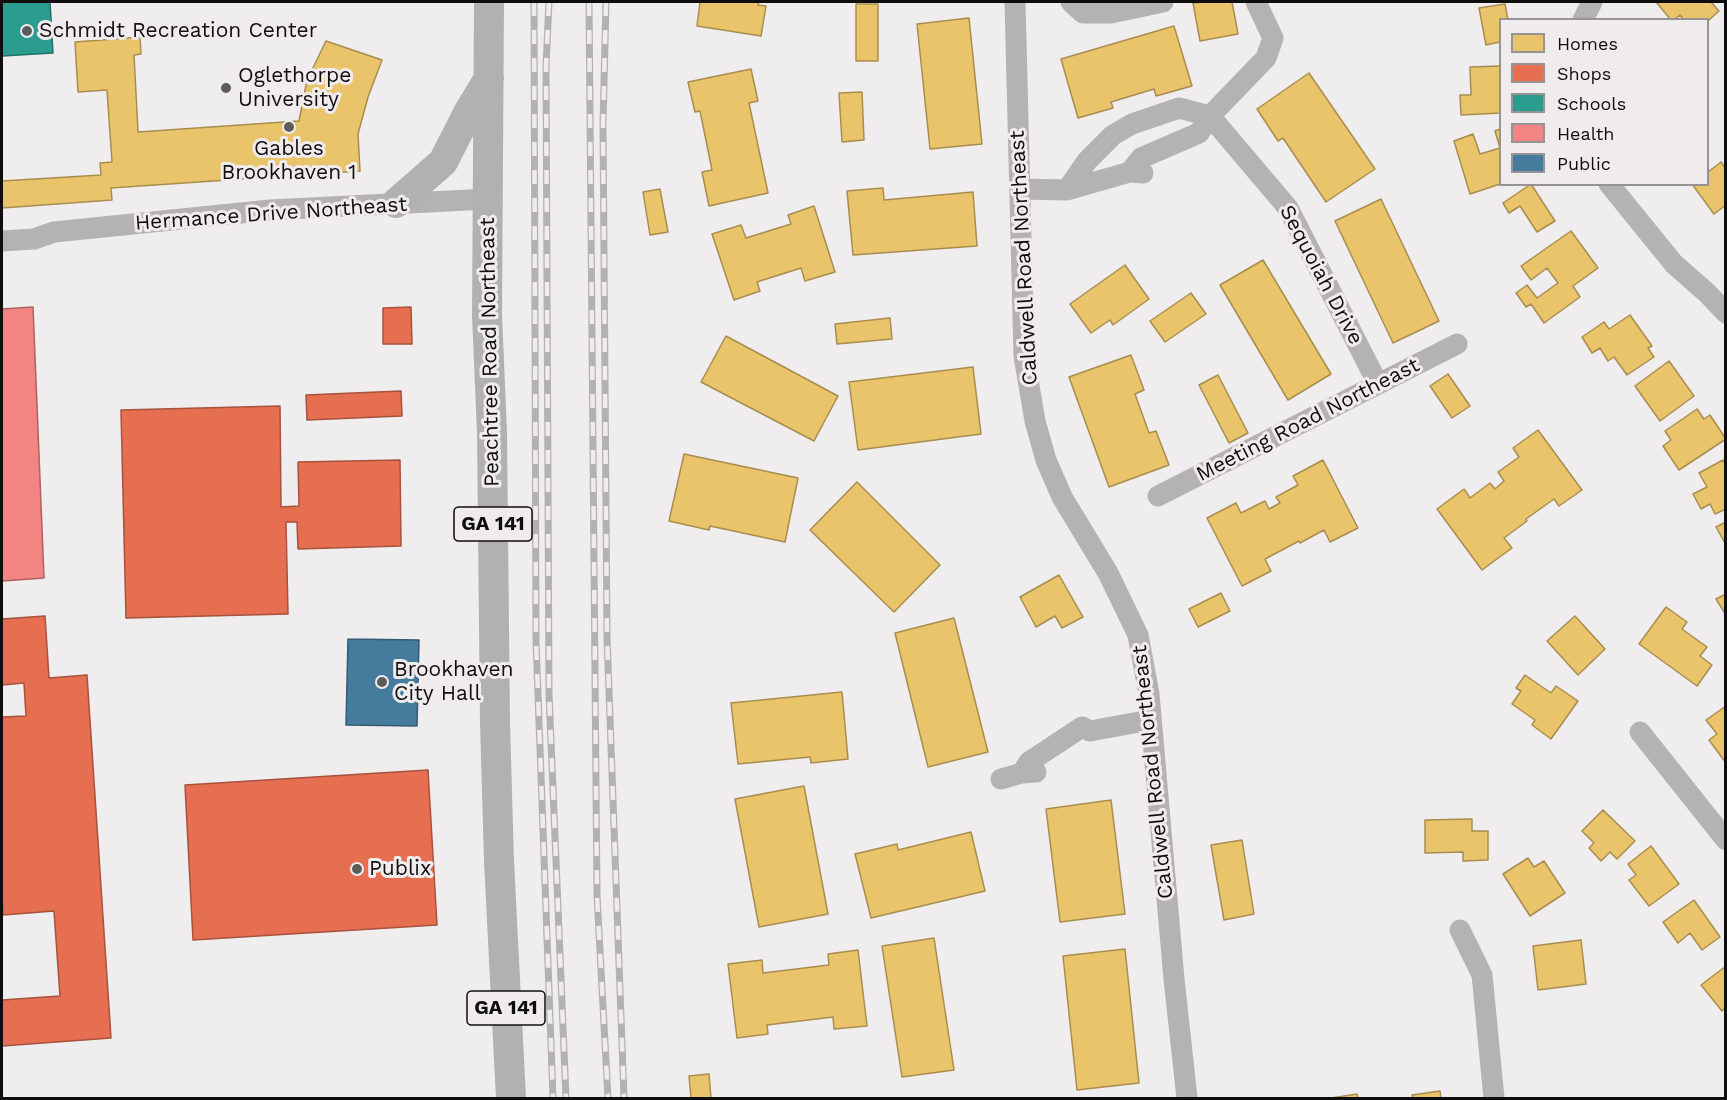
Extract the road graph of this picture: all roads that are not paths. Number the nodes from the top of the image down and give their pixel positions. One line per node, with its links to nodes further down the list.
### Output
1 (489, 2): 8 (highway, Peachtree Road Northeast / GA 141)
2 (1015, 2): 11 (street, Caldwell Road Northeast)
3 (1071, 2): 4 (street)
4 (1163, 2)
5 (1256, 2): 9 (street)
6 (1592, 2): 7 (street)
7 (1584, 18)
8 (489, 78): 13 (highway, Peachtree Road Northeast / GA 141); 14 (highway)
9 (1204, 125): 12 (street); 12 (street); 20 (street, Sequoiah Drive)
10 (1611, 186): 18 (street)
11 (1020, 189): 12 (street); 22 (street, Caldwell Road Northeast)
12 (1067, 190)
13 (488, 199): 14 (street, Hermance Drive Northeast); 27 (highway, Peachtree Road Northeast / GA 141)
14 (396, 203): 16 (street, Hermance Drive Northeast)
15 (2, 228): 16 (street, Hermance Drive Northeast)
16 (54, 232): 17 (street, Hermance Drive Northeast)
17 (2, 241)
18 (1725, 313)
19 (1458, 344): 20 (street, Meeting Road Northeast)
20 (1378, 384): 21 (street, Meeting Road Northeast)
21 (1158, 496)
22 (1150, 720): 24 (street); 28 (street, Caldwell Road Northeast)
23 (1640, 732): 25 (street)
24 (1001, 779)
25 (1725, 840)
26 (1460, 930): 29 (street)
27 (511, 1098)
28 (1187, 1098)
29 (1494, 1098)

